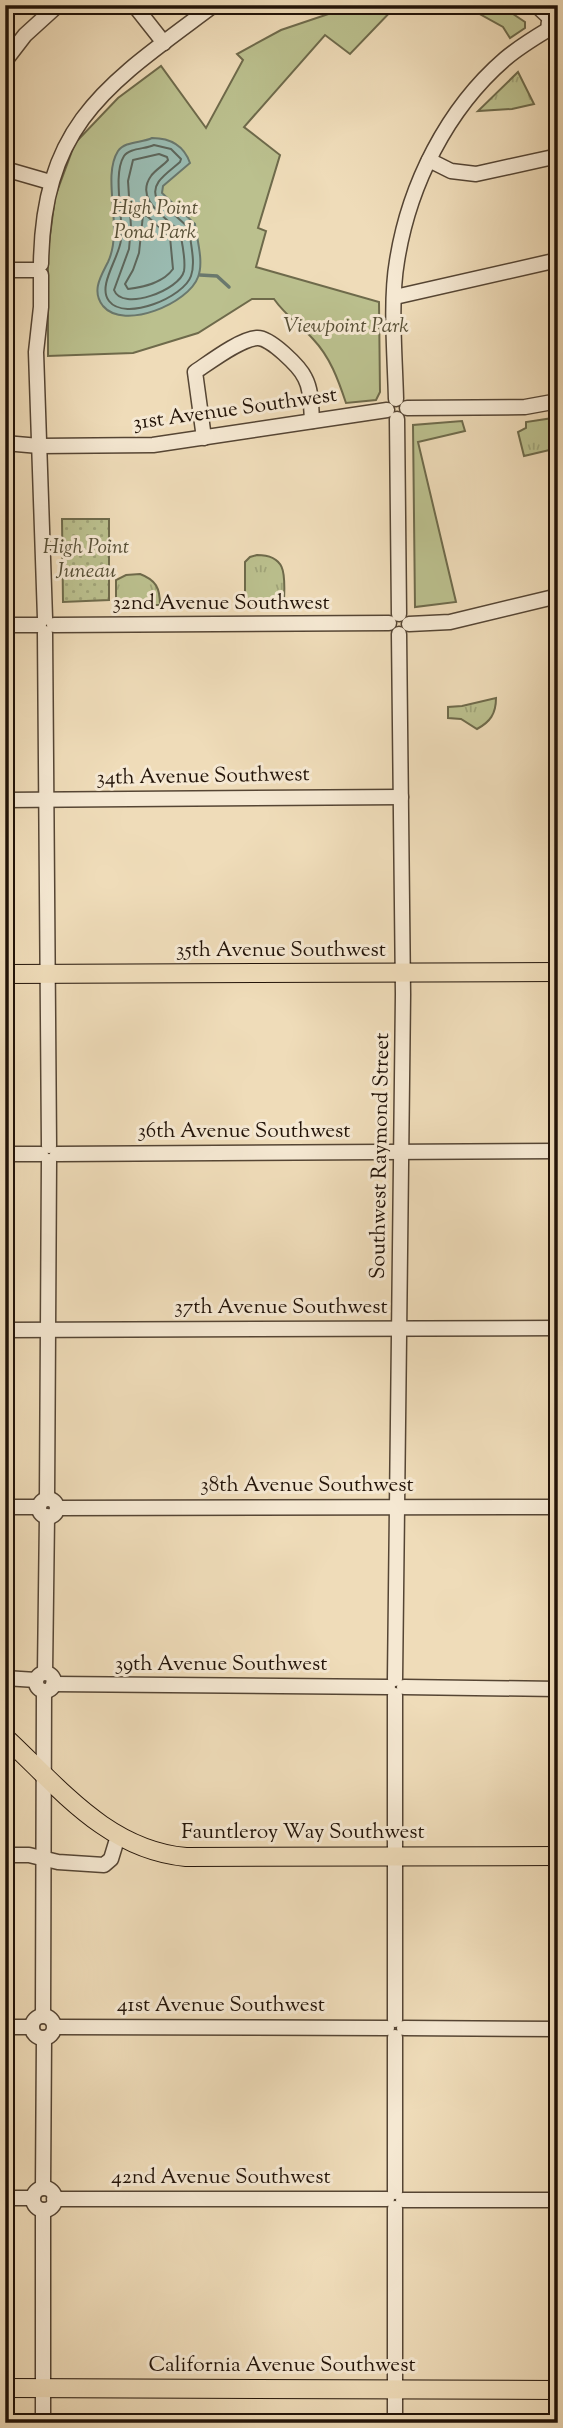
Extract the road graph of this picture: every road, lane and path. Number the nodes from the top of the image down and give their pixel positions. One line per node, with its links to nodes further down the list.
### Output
1 (58, 5): 7 (street)
2 (134, 5): 6 (street)
3 (214, 5): 6 (street)
4 (536, 5): 5 (street)
5 (554, 24): 9 (street, Southwest Raymond Street)
6 (163, 43): 11 (street)
7 (5, 61)
8 (558, 156): 9 (street)
9 (429, 160): 15 (street, Southwest Raymond Street)
10 (5, 169): 11 (street)
11 (50, 182): 14 (street)
12 (558, 260): 15 (street)
13 (5, 270): 14 (street)
14 (39, 270): 21 (street)
15 (395, 297): 17 (street, Southwest Raymond Street)
16 (558, 401): 17 (street, 31st Avenue Southwest)
17 (396, 409): 18 (street, 31st Avenue Southwest); 23 (street, Southwest Raymond Street)
18 (312, 421): 19 (street, 31st Avenue Southwest); 19 (street)
19 (204, 438): 21 (street, 31st Avenue Southwest)
20 (5, 443): 21 (street, 31st Avenue Southwest)
21 (39, 446): 25 (street)
22 (558, 596): 23 (street, 32nd Avenue Southwest)
23 (399, 624): 25 (street, 32nd Avenue Southwest); 26 (street, Southwest Raymond Street)
24 (5, 625): 25 (street, 32nd Avenue Southwest)
25 (46, 625): 28 (street)
26 (401, 797): 28 (street, 34th Avenue Southwest); 30 (street, Southwest Raymond Street)
27 (5, 800): 28 (street, 34th Avenue Southwest)
28 (46, 800): 32 (street)
29 (558, 972): 30 (main road, 35th Avenue Southwest)
30 (403, 973): 32 (main road, 35th Avenue Southwest); 34 (street, Southwest Raymond Street)
31 (5, 974): 32 (main road, 35th Avenue Southwest)
32 (49, 974): 36 (street)
33 (558, 1151): 34 (street, 36th Avenue Southwest)
34 (401, 1152): 36 (street, 36th Avenue Southwest); 38 (street, Southwest Raymond Street)
35 (5, 1154): 36 (street, 36th Avenue Southwest)
36 (49, 1154): 40 (street)
37 (558, 1328): 38 (street, 37th Avenue Southwest)
38 (400, 1329): 40 (street, 37th Avenue Southwest); 43 (street, Southwest Raymond Street)
39 (5, 1330): 40 (street, 37th Avenue Southwest)
40 (47, 1330): 42 (street)
41 (5, 1507): 42 (street, 38th Avenue Southwest)
42 (47, 1507): 43 (street, 38th Avenue Southwest); 46 (street)
43 (397, 1507): 44 (street, 38th Avenue Southwest); 47 (street, Southwest Raymond Street)
44 (558, 1507)
45 (5, 1678): 46 (street, 39th Avenue Southwest)
46 (45, 1682): 47 (street, 39th Avenue Southwest); 50 (street)
47 (396, 1687): 48 (street, 39th Avenue Southwest); 54 (street, Southwest Raymond Street)
48 (558, 1689)
49 (5, 1737): 50 (main road, Fauntleroy Way Southwest)
50 (45, 1774): 51 (main road, Fauntleroy Way Southwest); 55 (street)
51 (118, 1836): 54 (main road, Fauntleroy Way Southwest); 55 (street)
52 (5, 1855): 55 (street)
53 (558, 1856): 54 (main road, Fauntleroy Way Southwest)
54 (395, 1857): 60 (street, Southwest Raymond Street)
55 (45, 1858): 56 (street)
56 (43, 2016): 58 (street); 59 (street)
57 (5, 2027): 58 (street)
58 (32, 2027): 62 (street)
59 (55, 2027): 60 (street, 41st Avenue Southwest); 62 (street)
60 (395, 2028): 61 (street, 41st Avenue Southwest); 66 (street, Southwest Raymond Street)
61 (558, 2029)
62 (44, 2038): 63 (street)
63 (38, 2193): 64 (street); 65 (street); 68 (street)
64 (5, 2199)
65 (54, 2199): 66 (street, 42nd Avenue Southwest); 68 (street)
66 (395, 2200): 67 (street, 42nd Avenue Southwest); 71 (street, Southwest Raymond Street)
67 (558, 2200)
68 (43, 2210): 70 (street)
69 (5, 2388): 70 (main road, California Avenue Southwest)
70 (43, 2388): 71 (main road, California Avenue Southwest); 73 (street)
71 (395, 2389): 72 (main road, California Avenue Southwest); 74 (street, Southwest Raymond Street)
72 (558, 2390)
73 (43, 2423)
74 (394, 2423)

